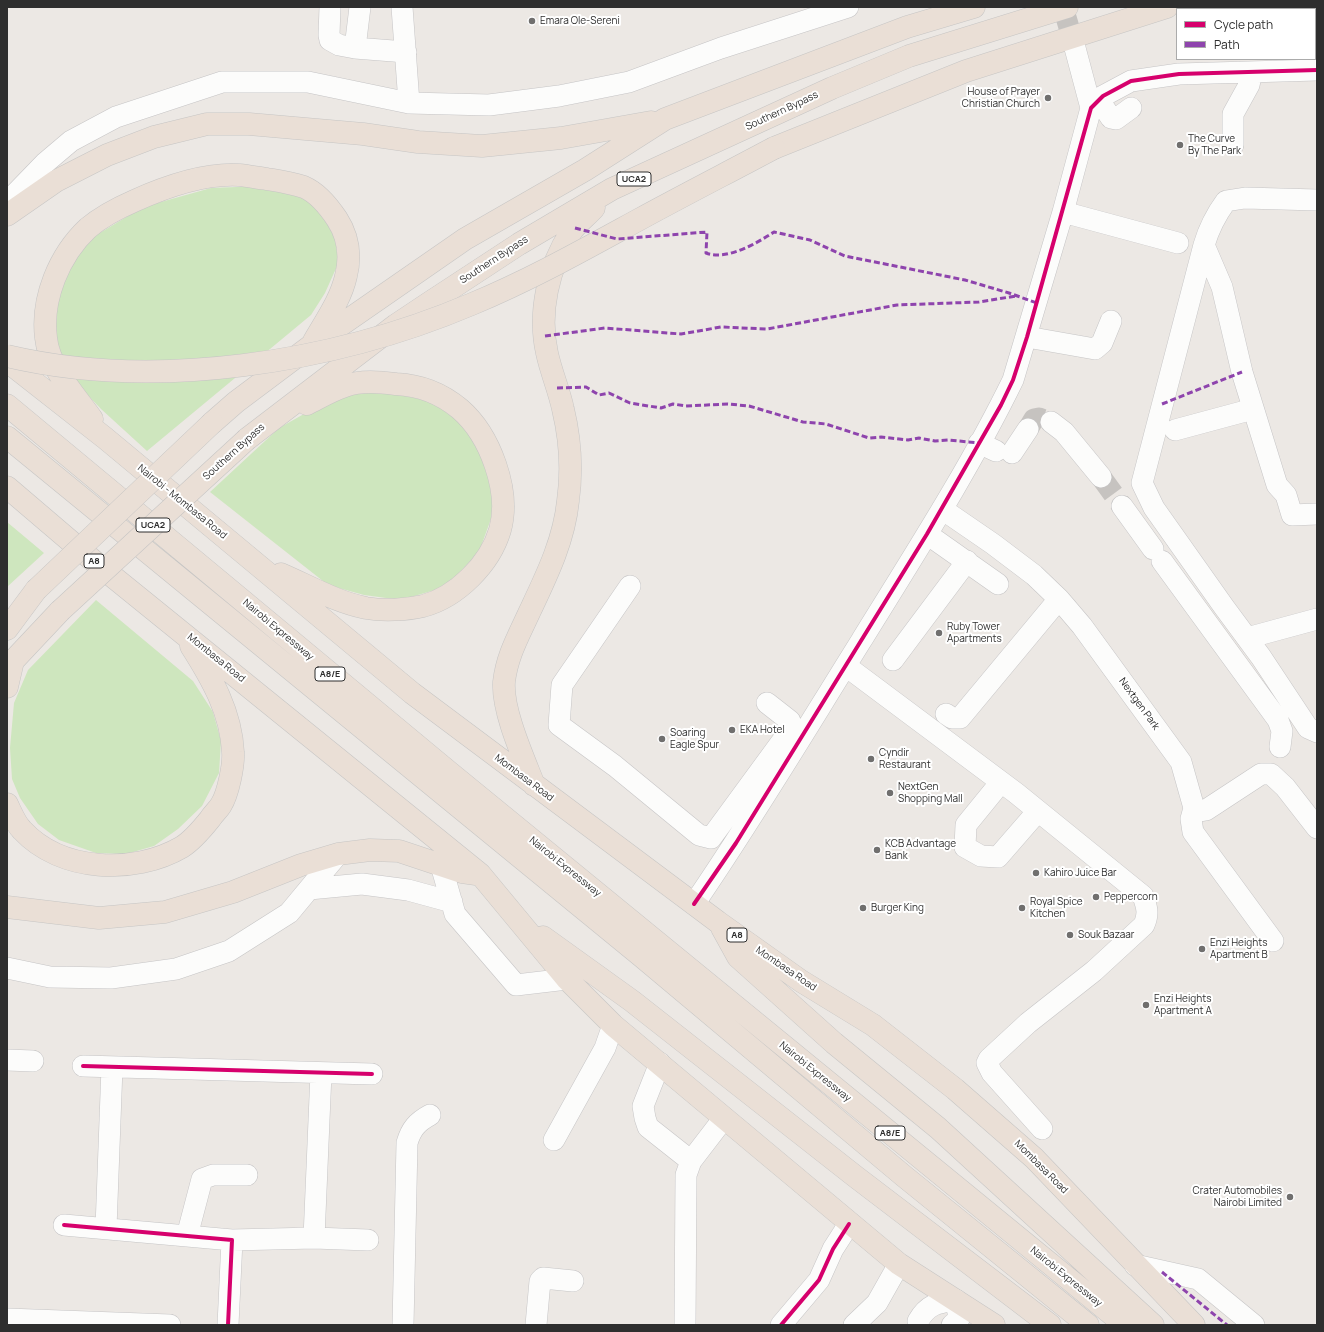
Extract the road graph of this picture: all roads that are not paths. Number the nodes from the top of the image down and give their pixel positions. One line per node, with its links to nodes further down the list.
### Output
1 (330, 7): 8 (street)
2 (360, 7): 8 (street)
3 (402, 7): 10 (street)
4 (974, 7): 16 (highway)
5 (1067, 7): 18 (highway, Southern Bypass / UCA2)
6 (1167, 7): 28 (highway, bridge)
7 (844, 8): 13 (street)
8 (355, 48): 10 (street)
9 (1075, 48): 14 (street)
10 (406, 52): 13 (street)
11 (1317, 70): 12 (street)
12 (1252, 72): 14 (street); 17 (street)
13 (409, 103): 20 (street)
14 (1095, 104): 15 (street); 21 (street)
15 (1131, 108)
16 (665, 119): 22 (highway); 27 (highway)
17 (1232, 145)
18 (612, 189): 32 (highway, Southern Bypass / UCA2); 62 (highway)
19 (1317, 200): 24 (street)
20 (7, 207)
21 (1063, 212): 23 (street); 26 (street)
22 (7, 215)
23 (1178, 243)
24 (1204, 246): 31 (street); 53 (street)
25 (1111, 321): 26 (street)
26 (1027, 337): 38 (street)
27 (312, 345): 37 (highway); 51 (highway, bridge)
28 (7, 356)
29 (7, 361): 37 (highway, A8)
30 (7, 405): 79 (highway, Nairobi Expressway / A8/E)
31 (1253, 409): 35 (street); 43 (street)
32 (267, 422): 46 (highway); 56 (highway, Southern Bypass / UCA2, bridge)
33 (1051, 422): 39 (street)
34 (1028, 429): 38 (street)
35 (1175, 430)
36 (7, 437): 79 (highway, Nairobi Expressway / A8/E)
37 (105, 438): 46 (highway, Nairobi - Mombasa Road / A8)
38 (996, 449): 42 (street)
39 (1101, 477)
40 (8, 488): 52 (highway, A8)
41 (1122, 506): 60 (street)
42 (942, 509): 44 (street); 49 (street, Nextgen Park)
43 (1317, 514)
44 (927, 534): 45 (street); 55 (street)
45 (967, 561): 47 (street); 54 (street)
46 (260, 566): 62 (highway, Mombasa Road / A8)
47 (998, 584)
48 (630, 586): 66 (street)
49 (1059, 599): 58 (street); 64 (street, Nextgen Park)
50 (1317, 619): 53 (street)
51 (7, 629)
52 (181, 630): 63 (highway); 71 (highway, Mombasa Road / A8)
53 (1247, 638): 59 (street)
54 (893, 660)
55 (846, 666): 61 (street); 68 (street)
56 (7, 687)
57 (767, 703): 66 (street)
58 (946, 714)
59 (1317, 732)
60 (1280, 747)
61 (1000, 782): 65 (street); 65 (street)
62 (534, 786): 74 (highway, Mombasa Road / A8)
63 (7, 804)
64 (1194, 808): 67 (street); 78 (street)
65 (1038, 811): 92 (street)
66 (721, 826): 68 (street)
67 (1317, 828)
68 (739, 838): 74 (street)
69 (338, 854): 70 (highway); 72 (street); 75 (highway)
70 (441, 865): 71 (highway); 73 (street)
71 (480, 874): 76 (highway, Mombasa Road / A8)
72 (309, 889): 73 (street); 80 (street)
73 (452, 902): 81 (street)
74 (694, 904): 77 (highway, Mombasa Road / A8)
75 (7, 907)
76 (517, 919): 81 (highway, Mombasa Road / A8); 119 (highway)
77 (718, 922): 104 (highway, Mombasa Road / A8); 122 (highway)
78 (1273, 941)
79 (648, 948): 120 (highway, Nairobi Expressway / A8/E); 121 (highway, Nairobi Expressway / A8/E)
80 (7, 968)
81 (567, 979): 82 (highway, Mombasa Road / A8)
82 (613, 1025): 85 (highway, Mombasa Road / A8); 93 (street)
83 (7, 1060): 84 (street)
84 (33, 1061)
85 (660, 1064): 91 (highway, Mombasa Road / A8); 94 (street)
86 (83, 1066): 87 (street)
87 (112, 1067): 88 (street); 98 (street)
88 (322, 1073): 89 (street); 100 (street)
89 (372, 1074)
90 (430, 1115): 112 (street)
91 (724, 1118): 94 (street); 96 (highway, Mombasa Road / A8)
92 (1042, 1129)
93 (554, 1140)
94 (691, 1161): 114 (street)
95 (247, 1175): 99 (street)
96 (849, 1224): 103 (highway, Mombasa Road / A8); 115 (street)
97 (64, 1225): 98 (street)
98 (106, 1228): 99 (street)
99 (187, 1236): 101 (street)
100 (314, 1238): 101 (street); 102 (street)
101 (232, 1240): 111 (street)
102 (368, 1240)
103 (899, 1264): 106 (highway, Mombasa Road / A8); 116 (street)
104 (1135, 1264): 123 (highway, Mombasa Road / A8); 124 (street)
105 (573, 1281): 113 (street)
106 (956, 1300): 108 (street); 117 (street); 118 (highway, Mombasa Road / A8)
107 (7, 1319): 109 (street)
108 (918, 1321)
109 (59, 1323): 110 (street)
110 (170, 1325)
111 (228, 1325)
112 (403, 1325)
113 (536, 1325)
114 (685, 1325)
115 (781, 1325)
116 (854, 1325)
117 (952, 1325)
118 (994, 1325)
119 (1050, 1325)
120 (1088, 1325)
121 (1125, 1325)
122 (1153, 1325)
123 (1194, 1325)
124 (1254, 1325)

